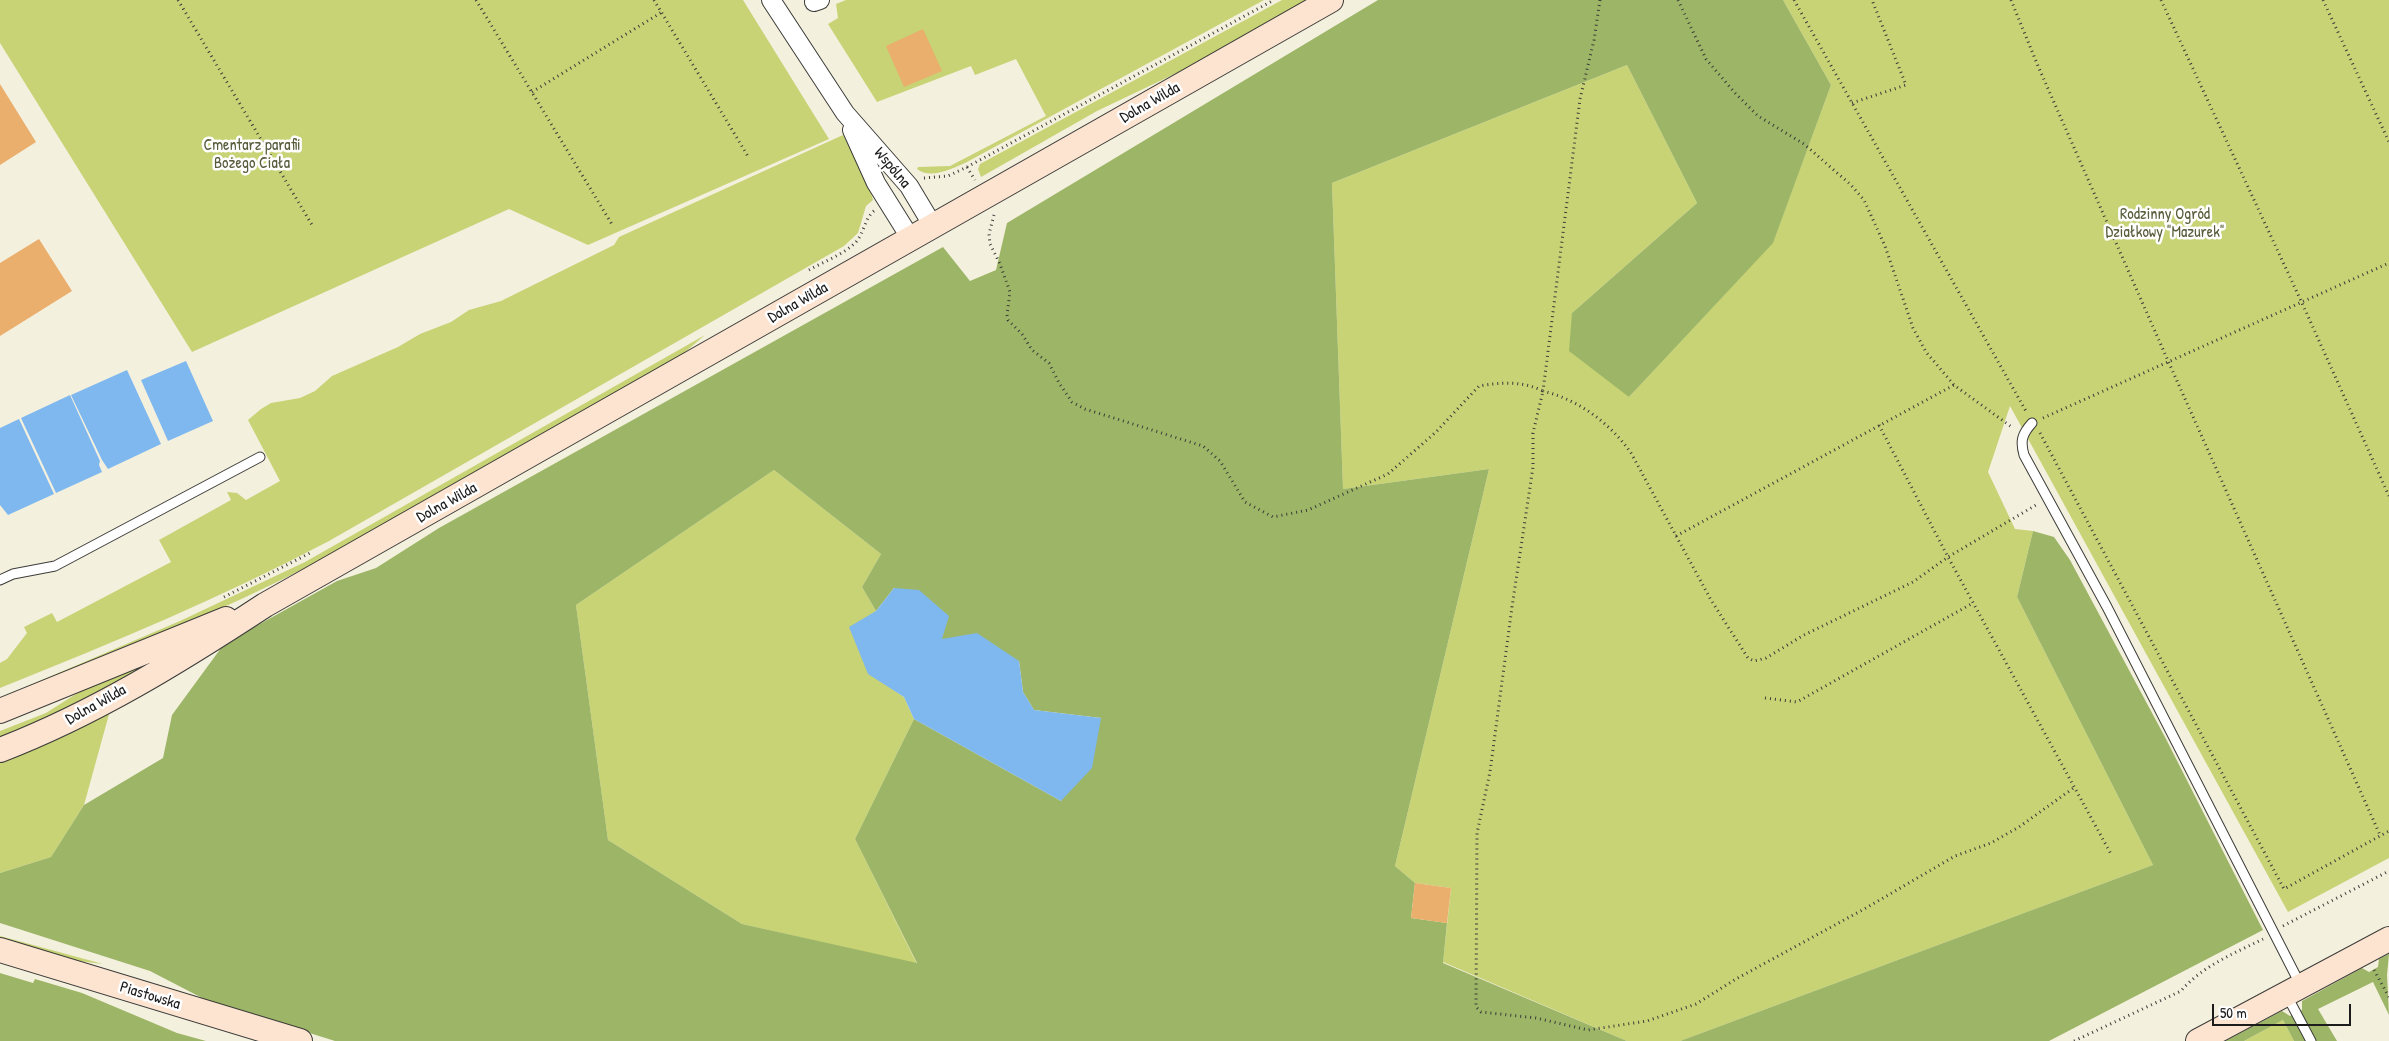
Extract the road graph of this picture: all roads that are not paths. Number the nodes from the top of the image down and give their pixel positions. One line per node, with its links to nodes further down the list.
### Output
1 (771, 0): 3 (street, Wspólna)
2 (1331, 0): 4 (main road, Dolna Wilda)
3 (845, 114): 4 (street, Wspólna); 5 (street, Wspólna)
4 (933, 226): 5 (main road, Dolna Wilda)
5 (911, 238): 9 (main road, Dolna Wilda)
6 (2032, 423): 14 (lane)
7 (260, 457): 8 (lane)
8 (0, 580)
9 (265, 605): 10 (main road, Dolna Wilda); 11 (main road, Dolna Wilda)
10 (0, 711)
11 (0, 750)
12 (2389, 939): 14 (main road)
13 (0, 950): 15 (main road, Piastowska)
14 (2294, 990): 16 (main road); 17 (lane)
15 (300, 1041)
16 (2198, 1041)
17 (2311, 1041)

